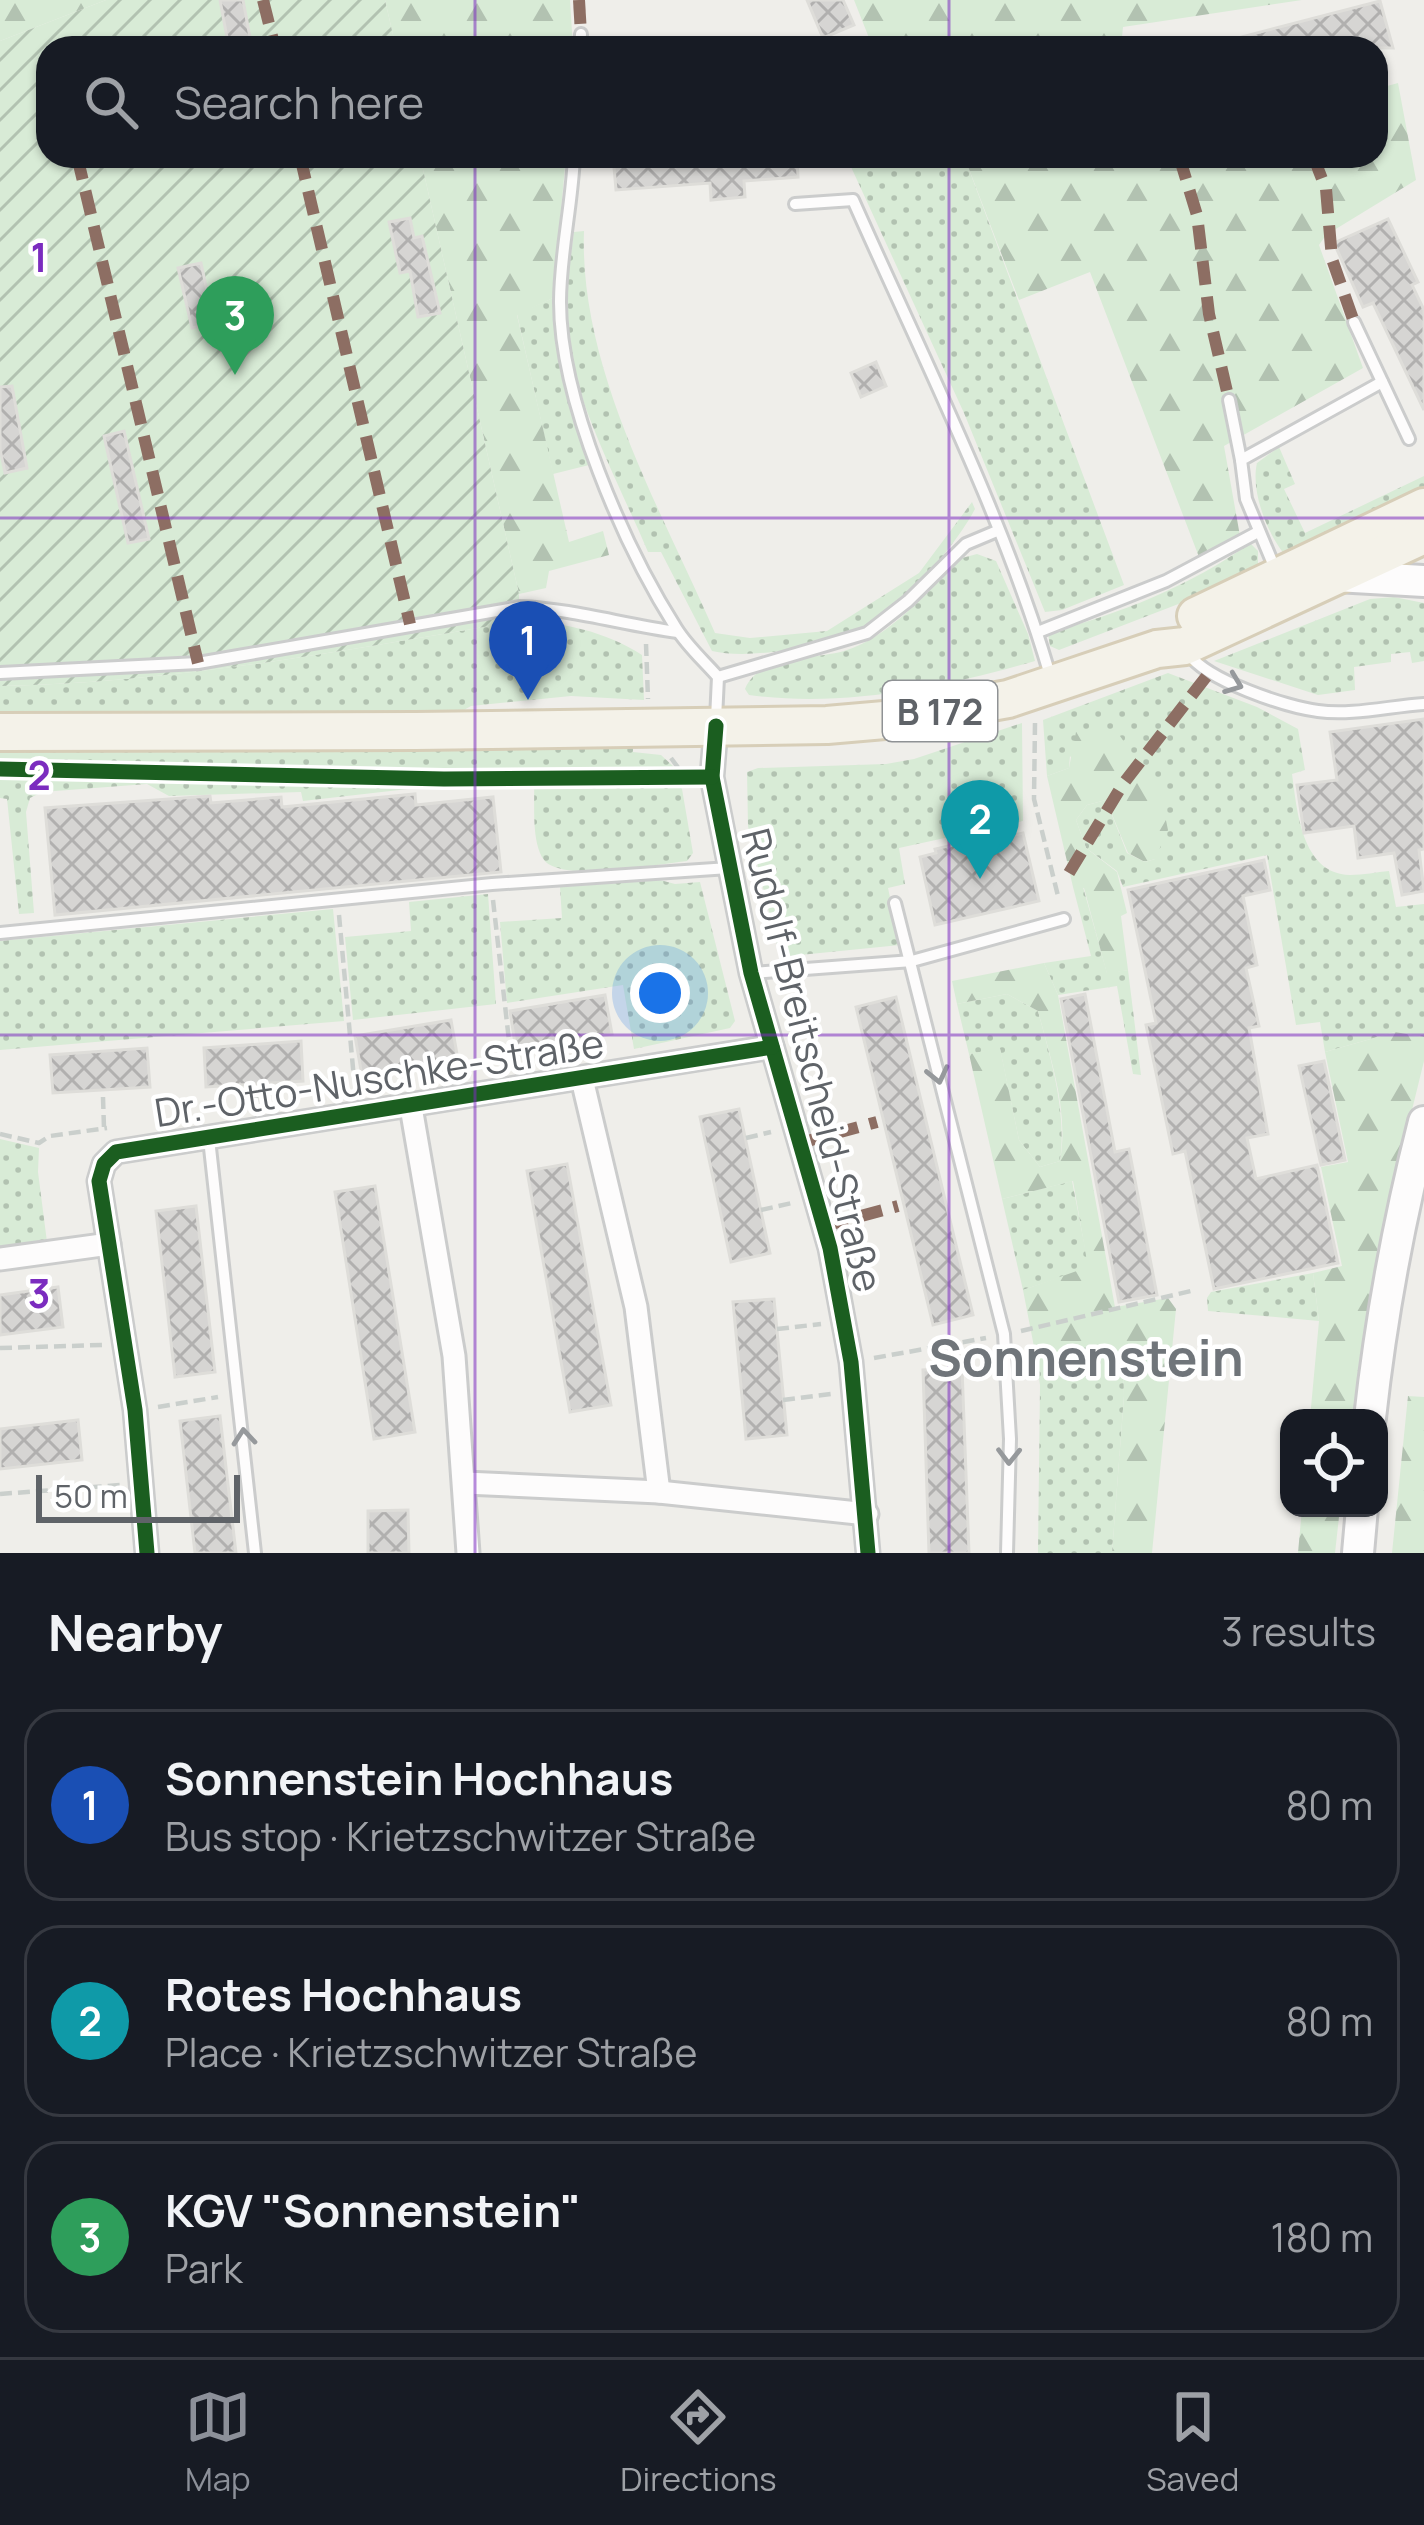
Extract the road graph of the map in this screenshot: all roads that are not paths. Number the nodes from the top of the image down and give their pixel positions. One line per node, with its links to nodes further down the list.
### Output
1 (573, 168): 15 (lane)
2 (795, 204): 9 (lane)
3 (1354, 322): 4 (lane)
4 (1382, 382): 6 (lane); 7 (lane)
5 (1229, 400): 7 (lane)
6 (1409, 440)
7 (1241, 460): 10 (lane)
8 (1424, 507): 12 (main road, B 172)
9 (997, 531): 16 (lane); 19 (lane)
10 (1258, 532): 12 (lane); 16 (lane)
11 (1424, 535): 13 (main road, B 172)
12 (1278, 574): 17 (main road, B 172)
13 (1336, 576): 14 (main road); 17 (main road, B 172)
14 (1424, 581)
15 (678, 632): 18 (lane); 19 (lane)
16 (1038, 632): 20 (lane)
17 (1171, 648): 20 (main road, B 172); 21 (lane, one-way to 21)
18 (0, 673)
19 (718, 677): 22 (lane)
20 (1053, 685): 22 (main road, B 172)
21 (1424, 704)
22 (716, 726): 23 (main road, B 172); 24 (street, Rudolf-Breitscheid-Straße)
23 (0, 732)
24 (729, 868): 27 (lane); 29 (street, Rudolf-Breitscheid-Straße)
25 (896, 903): 28 (lane)
26 (1064, 919): 28 (lane)
27 (0, 933)
28 (912, 961): 29 (lane); 46 (lane, one-way to 46)
29 (751, 973): 30 (street, Rudolf-Breitscheid-Straße)
30 (772, 1047): 31 (street, Dr.-Otto-Nuschke-Straße); 40 (street, Rudolf-Breitscheid-Straße)
31 (582, 1079): 32 (street, Dr.-Otto-Nuschke-Straße); 39 (street)
32 (411, 1107): 34 (street, Dr.-Otto-Nuschke-Straße); 38 (street)
33 (1424, 1121): 37 (main road)
34 (208, 1137): 35 (street, Dr.-Otto-Nuschke-Straße); 43 (lane, one-way to 34)
35 (109, 1244): 36 (street); 42 (street, Dr.-Otto-Nuschke-Straße)
36 (0, 1259)
37 (1371, 1409)
38 (465, 1483): 39 (street); 44 (street)
39 (659, 1492): 40 (street)
40 (867, 1514): 45 (street, Rudolf-Breitscheid-Straße)
41 (1361, 1517): 47 (main road)
42 (147, 1553)
43 (255, 1553)
44 (468, 1553)
45 (868, 1553)
46 (1007, 1553)
47 (1358, 1553)

